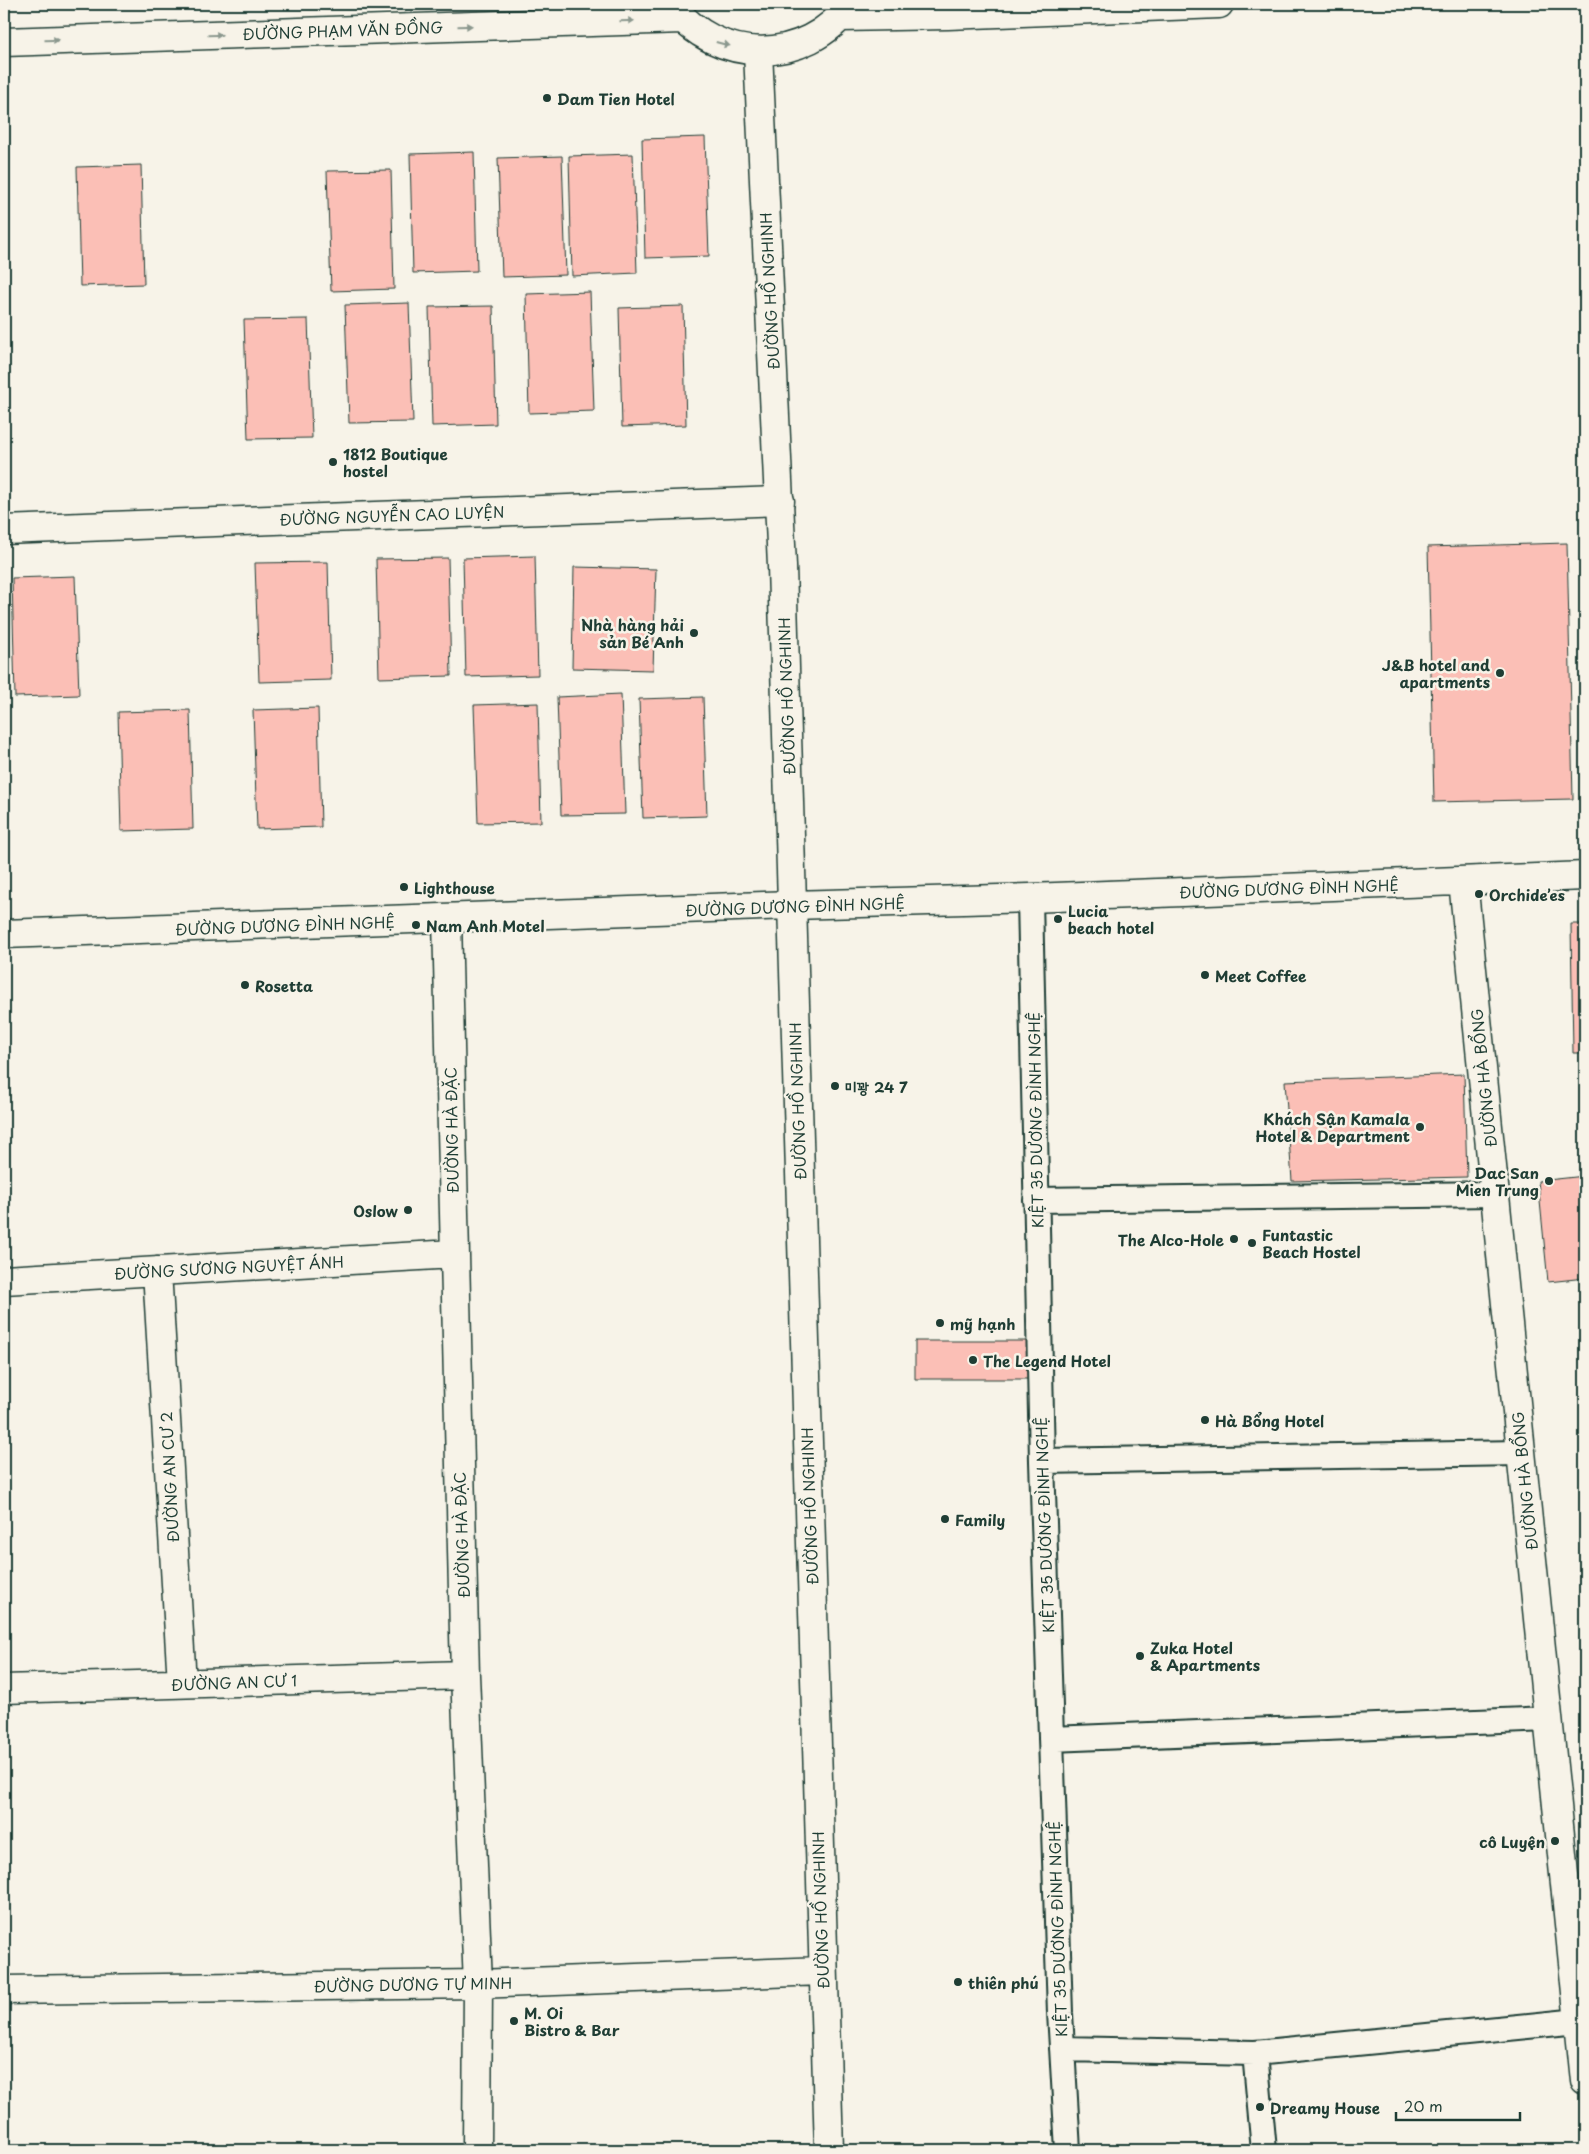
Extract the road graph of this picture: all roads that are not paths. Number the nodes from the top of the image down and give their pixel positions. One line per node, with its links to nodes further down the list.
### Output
1 (1219, 4): 2 (street)
2 (846, 10): 5 (street)
3 (676, 11): 4 (street, ĐƯỜNG PHẠM VĂN ĐỒNG, one-way to 3); 5 (street, one-way to 5)
4 (4, 42)
5 (758, 52): 6 (street, ĐƯỜNG HỒ NGHINH)
6 (780, 501): 7 (street, ĐƯỜNG NGUYỄN CAO LUYỆN); 11 (street, ĐƯỜNG HỒ NGHINH)
7 (4, 530)
8 (1585, 876): 9 (street, ĐƯỜNG DƯƠNG ĐÌNH NGHỆ)
9 (1463, 881): 10 (street, ĐƯỜNG DƯƠNG ĐÌNH NGHỆ); 14 (street, ĐƯỜNG HÀ BỔNG)
10 (1030, 898): 11 (street, ĐƯỜNG DƯƠNG ĐÌNH NGHỆ); 15 (lane, KIỆT 35 DƯƠNG ĐÌNH NGHỆ)
11 (792, 905): 12 (street, ĐƯỜNG DƯƠNG ĐÌNH NGHỆ); 26 (street, ĐƯỜNG HỒ NGHINH)
12 (447, 919): 13 (street, ĐƯỜNG DƯƠNG ĐÌNH NGHỆ); 16 (street, ĐƯỜNG HÀ ĐẶC)
13 (4, 934)
14 (1495, 1194): 15 (lane); 19 (street, ĐƯỜNG HÀ BỔNG)
15 (1036, 1200): 20 (lane, KIỆT 35 DƯƠNG ĐÌNH NGHỆ)
16 (454, 1254): 17 (street, ĐƯỜNG SƯƠNG NGUYỆT ÁNH); 21 (street, ĐƯỜNG HÀ ĐẶC)
17 (157, 1271): 18 (street, ĐƯỜNG SƯƠNG NGUYỆT ÁNH); 22 (street, ĐƯỜNG AN CƯ 2)
18 (4, 1280)
19 (1521, 1453): 20 (lane); 24 (street, ĐƯỜNG HÀ BỔNG)
20 (1042, 1461): 25 (lane, KIỆT 35 DƯƠNG ĐÌNH NGHỆ)
21 (465, 1676): 22 (street, ĐƯỜNG AN CƯ 1); 27 (street, ĐƯỜNG HÀ ĐẶC)
22 (182, 1683): 23 (street, ĐƯỜNG AN CƯ 1)
23 (4, 1689)
24 (1548, 1719): 25 (lane); 29 (street, ĐƯỜNG HÀ BỔNG)
25 (1051, 1739): 30 (lane, KIỆT 35 DƯƠNG ĐÌNH NGHỆ)
26 (822, 1970): 27 (street, ĐƯỜNG DƯƠNG TỰ MINH); 34 (street, ĐƯỜNG HỒ NGHINH)
27 (478, 1984): 28 (street, ĐƯỜNG DƯƠNG TỰ MINH); 33 (street, ĐƯỜNG HÀ ĐẶC)
28 (4, 1990)
29 (1579, 2021): 31 (lane); 32 (street, ĐƯỜNG HÀ BỔNG)
30 (1062, 2049): 31 (lane); 35 (lane, KIỆT 35 DƯƠNG ĐÌNH NGHỆ)
31 (1255, 2053): 36 (lane)
32 (1585, 2082)
33 (477, 2150)
34 (828, 2150)
35 (1068, 2150)
36 (1264, 2150)

